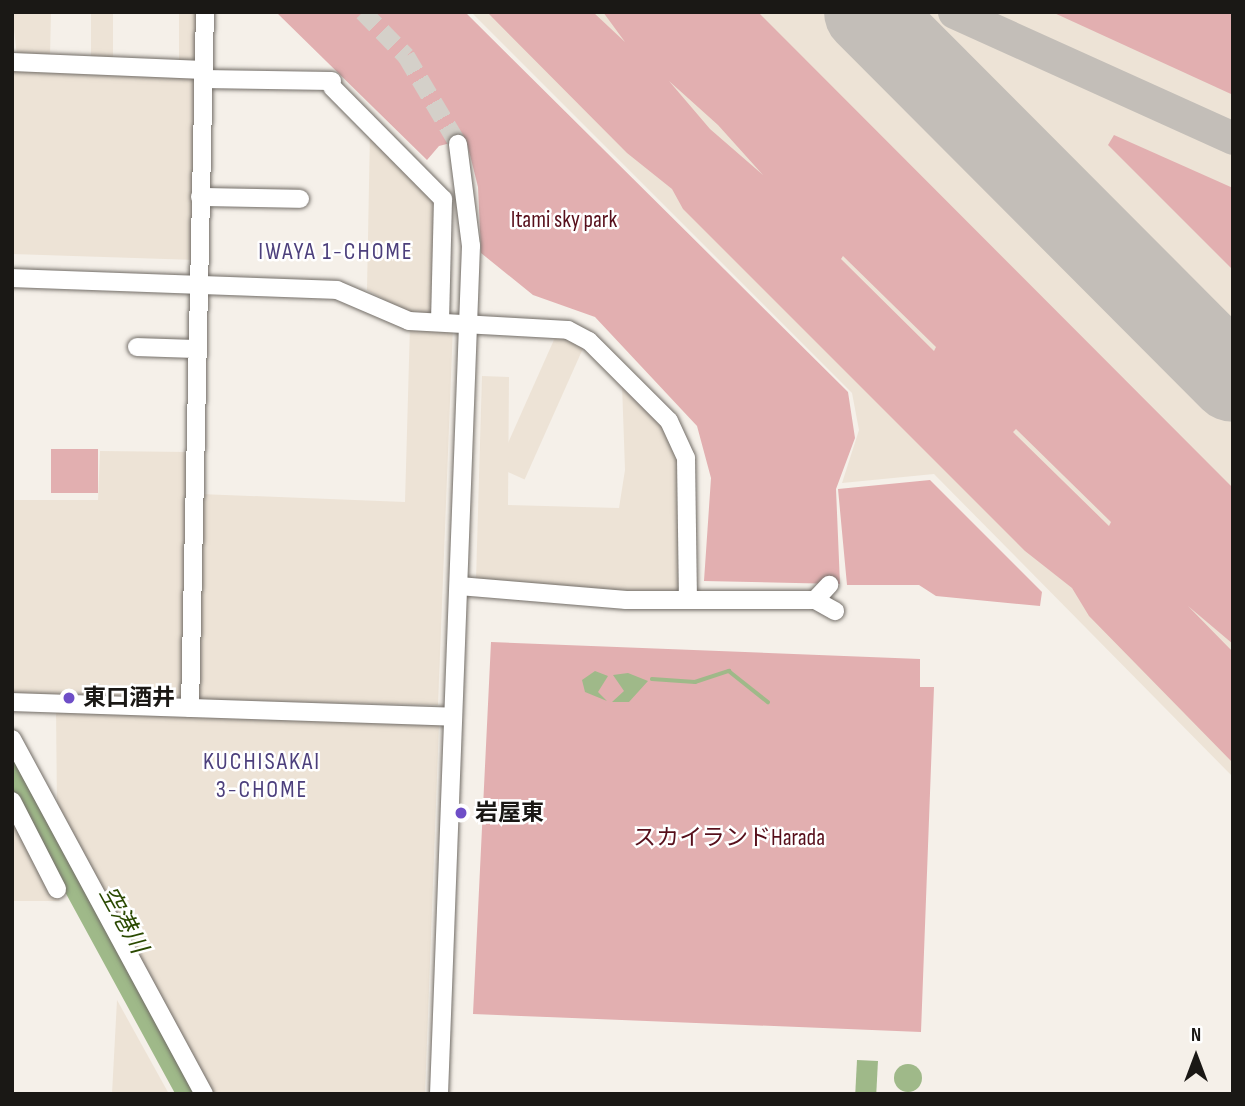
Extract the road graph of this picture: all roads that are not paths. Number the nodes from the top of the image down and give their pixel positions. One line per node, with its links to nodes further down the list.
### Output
1 (205, 12): 3 (street)
2 (12, 62): 3 (street)
3 (203, 75): 5 (street); 9 (street)
4 (458, 144): 10 (street)
5 (200, 197): 6 (street); 8 (street)
6 (300, 199)
7 (12, 278): 8 (street)
8 (197, 284): 9 (street); 12 (street)
9 (440, 321): 10 (street)
10 (468, 322): 14 (street); 15 (street)
11 (137, 347): 12 (street)
12 (194, 349): 19 (street)
13 (829, 585): 16 (street)
14 (459, 586): 15 (street); 20 (street)
15 (688, 600): 16 (street)
16 (814, 600): 17 (street)
17 (835, 611)
18 (12, 702): 19 (street)
19 (190, 708): 20 (street)
20 (453, 717): 25 (street)
21 (12, 739): 24 (street)
22 (12, 801): 23 (street)
23 (57, 889)
24 (204, 1094)
25 (439, 1094)

